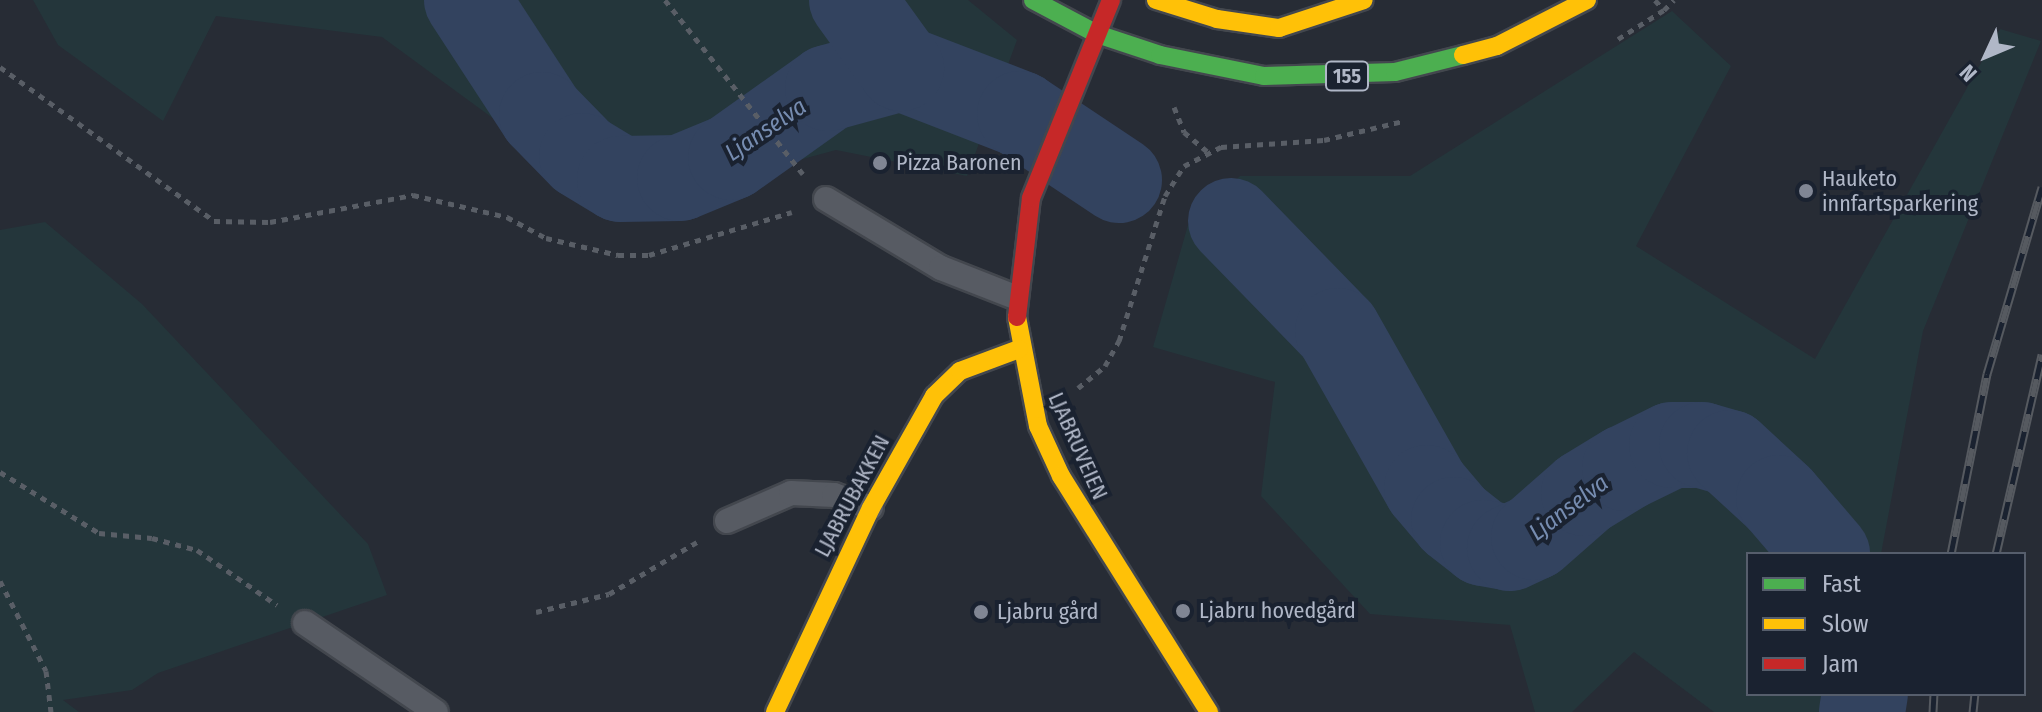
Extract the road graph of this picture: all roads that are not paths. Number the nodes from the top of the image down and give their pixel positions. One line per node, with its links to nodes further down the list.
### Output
1 (1033, 0): 6 (main road, 155)
2 (1111, 0): 6 (main road, LJABRUVEIEN)
3 (1156, 0): 4 (main road)
4 (1364, 0)
5 (1587, 0): 6 (main road, 155)
6 (1097, 34): 8 (main road, LJABRUVEIEN)
7 (826, 199): 8 (lane)
8 (1015, 297): 9 (main road, LJABRUVEIEN)
9 (1019, 349): 10 (main road, LJABRUBAKKEN); 15 (main road, LJABRUVEIEN)
10 (871, 508): 11 (lane); 14 (main road, LJABRUBAKKEN)
11 (727, 521)
12 (305, 623): 13 (lane)
13 (436, 712)
14 (775, 712)
15 (1209, 712)

